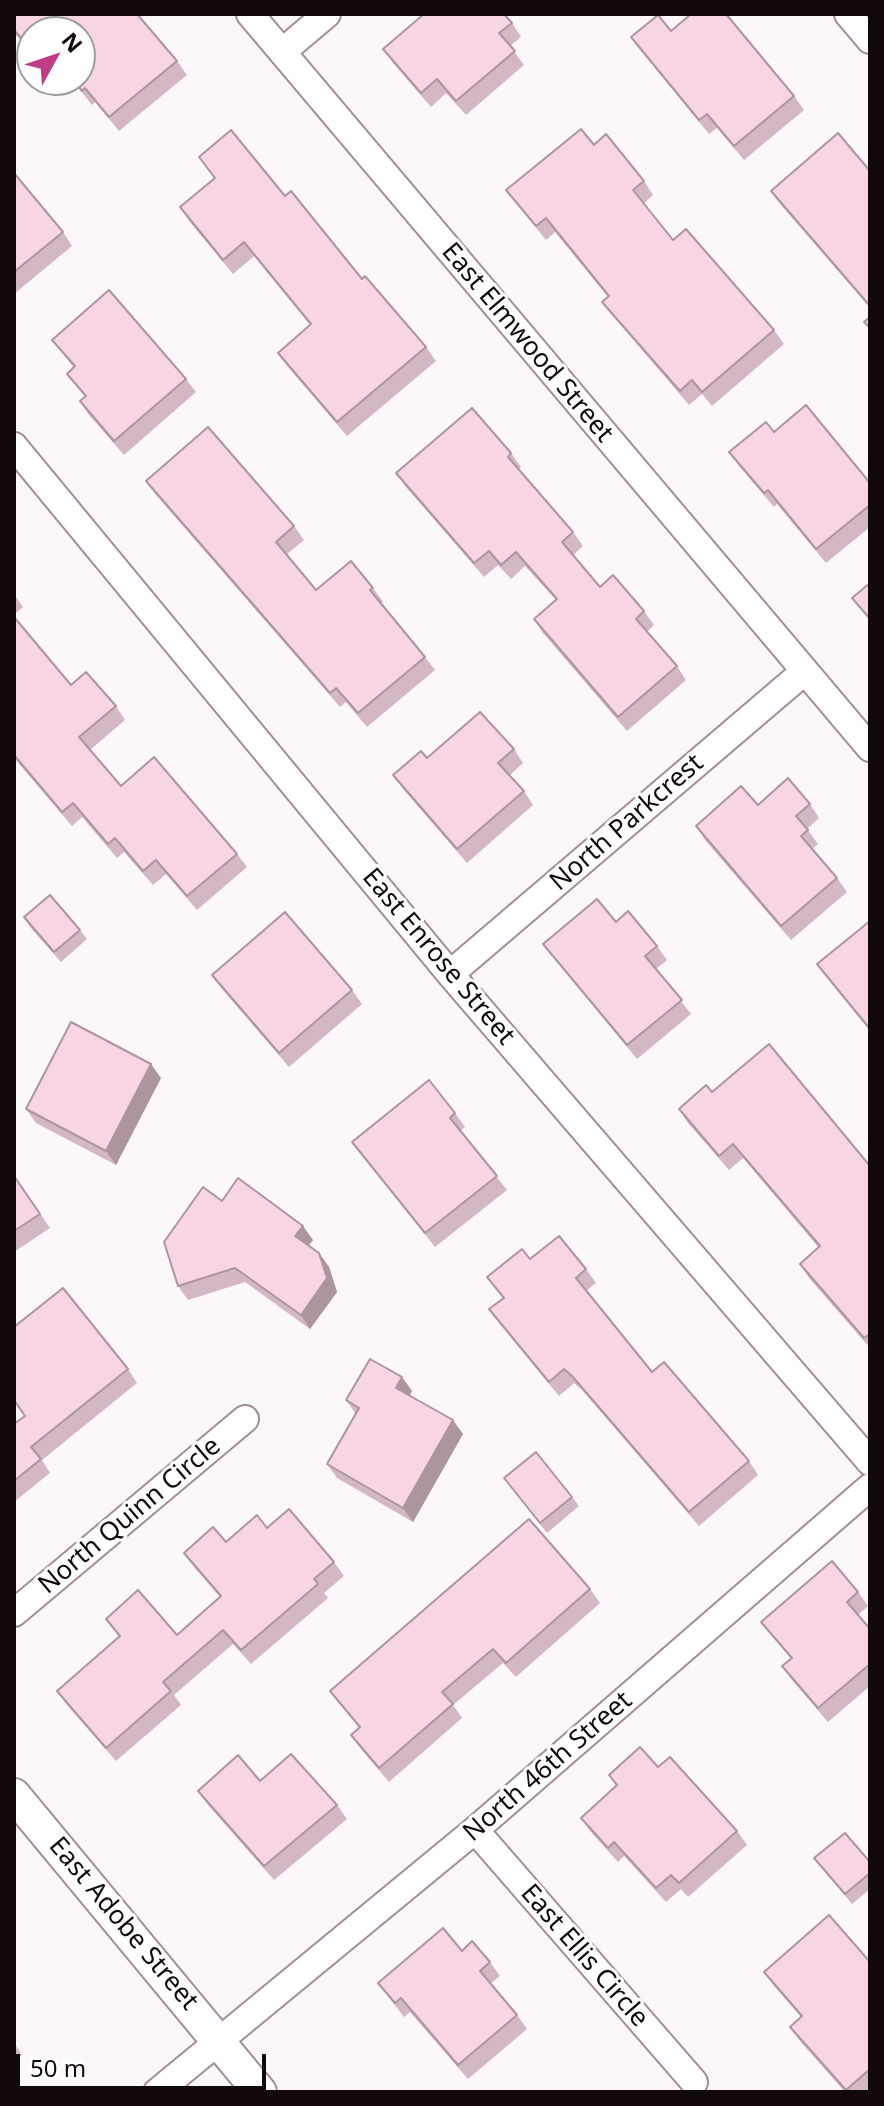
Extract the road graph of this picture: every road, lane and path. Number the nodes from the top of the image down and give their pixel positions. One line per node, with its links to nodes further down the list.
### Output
1 (250, 14): 5 (street, East Elmwood Street)
2 (327, 14): 5 (street)
3 (848, 14): 4 (street)
4 (870, 40)
5 (282, 52): 7 (street, East Elmwood Street)
6 (14, 446): 9 (street, East Enrose Street)
7 (805, 671): 8 (street, East Elmwood Street); 9 (street, North Parkcrest)
8 (870, 748)
9 (450, 974): 11 (street, East Enrose Street)
10 (245, 1419): 13 (street, North Quinn Circle)
11 (870, 1462)
12 (870, 1487): 15 (street, North 46th Street)
13 (14, 1613)
14 (14, 1795): 16 (street, East Adobe Street)
15 (475, 1830): 16 (street, North 46th Street); 17 (street, East Ellis Circle)
16 (220, 2040): 18 (street, North 46th Street); 19 (street, East Adobe Street)
17 (694, 2082)
18 (157, 2092)
19 (260, 2092)

